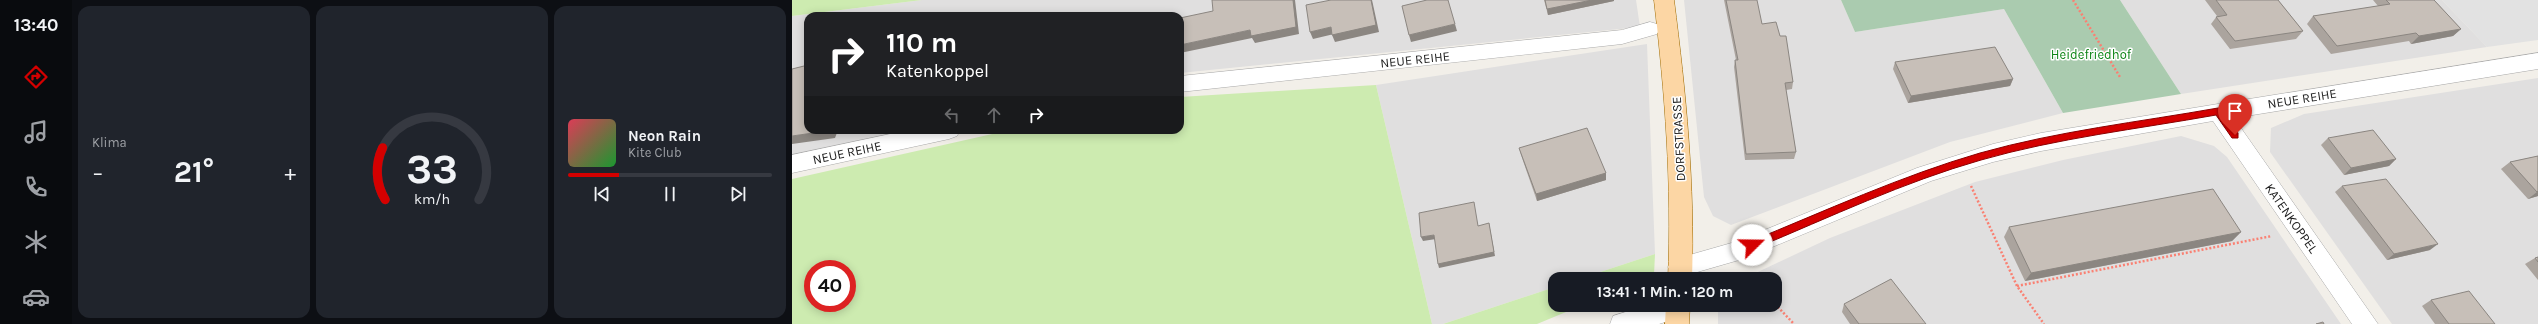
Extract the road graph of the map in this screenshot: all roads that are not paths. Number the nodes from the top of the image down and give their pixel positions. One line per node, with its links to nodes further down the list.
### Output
1 (1664, 0): 8 (main road, DORFSTRASSE)
2 (1650, 29): 4 (street, NEUE REIHE)
3 (2538, 61): 5 (street, NEUE REIHE)
4 (1184, 84)
5 (2218, 112): 9 (street, NEUE REIHE); 12 (street, KATENKOPPEL)
6 (931, 134): 7 (street, NEUE REIHE)
7 (792, 164)
8 (1680, 272)
9 (1683, 272)
10 (1678, 312): 11 (street)
11 (1622, 324)
12 (2366, 324)

